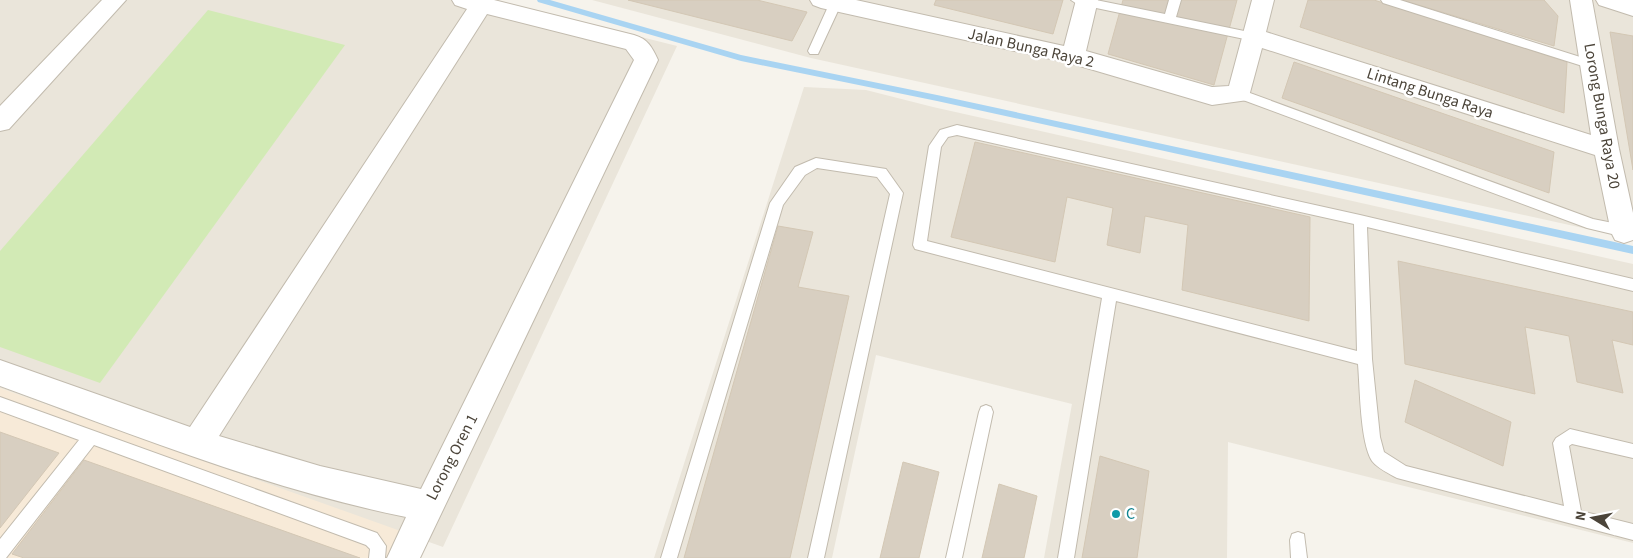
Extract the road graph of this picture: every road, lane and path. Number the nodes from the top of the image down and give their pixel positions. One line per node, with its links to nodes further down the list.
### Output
1 (115, 0): 17 (street)
2 (1174, 0): 11 (lane)
3 (1263, 0): 12 (street)
4 (1387, 0): 15 (lane)
5 (1581, 0): 15 (street, Lorong Bunga Raya 20)
6 (1607, 0): 10 (street)
7 (831, 1): 13 (lane); 14 (street, Jalan Bunga Raya 2)
8 (1084, 1): 11 (lane); 14 (street)
9 (472, 2): 28 (street); 30 (street, Lorong Oren 1)
10 (1633, 8)
11 (1169, 20): 12 (lane)
12 (1254, 37): 16 (street); 18 (street, Lintang Bunga Raya)
13 (814, 50)
14 (1073, 56): 16 (street, Jalan Bunga Raya 2)
15 (1592, 64): 18 (street, Lorong Bunga Raya 20)
16 (1239, 94): 20 (lane)
17 (0, 122)
18 (1606, 150): 20 (street, Lorong Bunga Raya 20)
19 (1360, 220): 21 (lane); 22 (lane); 23 (lane)
20 (1628, 232)
21 (1633, 285)
22 (1110, 294): 23 (lane); 40 (lane)
23 (1365, 359): 31 (lane)
24 (0, 373): 28 (street, Lorong Oren 1)
25 (0, 404): 27 (lane)
26 (986, 412): 39 (lane)
27 (92, 436): 34 (lane); 35 (lane)
28 (197, 443): 30 (street, Lorong Oren 1)
29 (1633, 451): 31 (lane)
30 (429, 506): 36 (street)
31 (1574, 517): 32 (lane)
32 (1633, 532)
33 (1298, 540): 41 (lane)
34 (0, 552)
35 (377, 558)
36 (403, 558)
37 (669, 558): 38 (lane)
38 (816, 558)
39 (954, 558)
40 (1066, 558)
41 (1299, 558)

